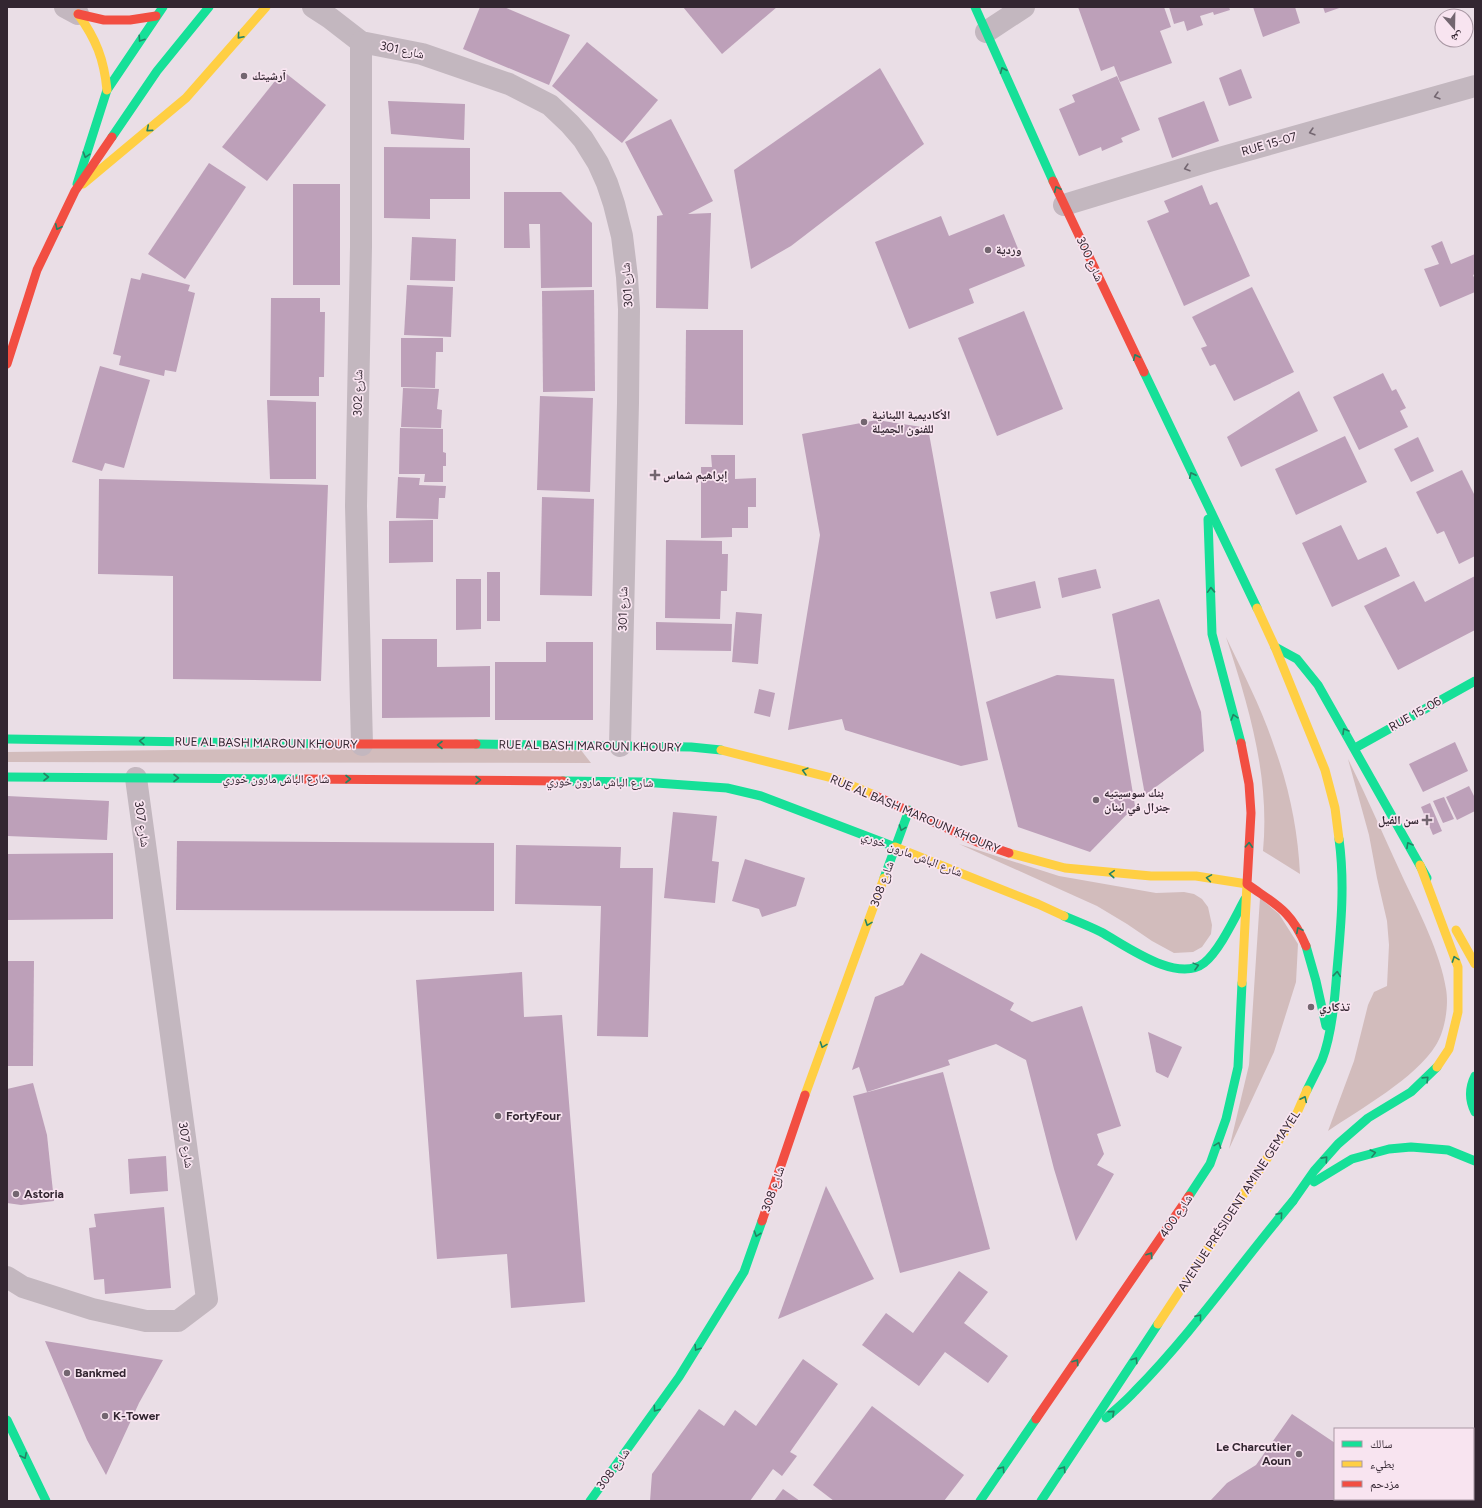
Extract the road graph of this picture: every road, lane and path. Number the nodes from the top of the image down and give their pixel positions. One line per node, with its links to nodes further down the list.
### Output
1 (163, 7): 8 (main road)
2 (209, 7): 13 (main road)
3 (266, 7): 13 (main road, one-way to 13)
4 (313, 7): 10 (street, شارع 301)
5 (975, 7): 9 (main road, شارع 300)
6 (1024, 7): 9 (street)
7 (71, 10): 8 (main road); 12 (main road)
8 (156, 16): 12 (main road, one-way to 12)
9 (986, 32): 14 (main road, شارع 300, one-way to 9)
10 (361, 42): 20 (street, شارع 302); 21 (street, شارع 301)
11 (1475, 86): 14 (street, RUE 15-07, one-way to 14)
12 (107, 90): 13 (main road, one-way to 13)
13 (75, 191): 15 (main road, one-way to 15)
14 (1064, 205): 16 (main road, شارع 300, one-way to 14)
15 (7, 364)
16 (1208, 510): 17 (main road, AVENUE PRÉSIDENT AMINE GEMAYEL); 28 (main road, شارع 400, one-way to 16)
17 (1275, 647): 22 (main road, one-way to 17); 31 (main road, AVENUE PRÉSIDENT AMINE GEMAYEL, one-way to 17)
18 (1475, 681): 22 (main road, RUE 15-06)
19 (7, 739): 20 (main road, RUE AL BASH MAROUN KHOURY, one-way to 19)
20 (362, 745): 21 (main road, RUE AL BASH MAROUN KHOURY, one-way to 20)
21 (620, 746): 25 (main road, RUE AL BASH MAROUN KHOURY, one-way to 21)
22 (1355, 748): 27 (main road, one-way to 22)
23 (7, 777): 24 (main road, شارع الباش مارون خوري, one-way to 24)
24 (136, 778): 26 (main road, شارع الباش مارون خوري, one-way to 26); 36 (street, شارع 307)
25 (909, 810): 26 (main road, شارع 308, one-way to 26); 28 (main road, RUE AL BASH MAROUN KHOURY, one-way to 25)
26 (895, 847): 29 (main road, شارع الباش مارون خوري, one-way to 29); 40 (main road, شارع 308, one-way to 40)
27 (1420, 865): 30 (main road); 35 (main road, one-way to 27)
28 (1247, 884): 29 (main road, شارع 400); 31 (main road, one-way to 28)
29 (1247, 895): 41 (main road, شارع 400, one-way to 29)
30 (1475, 964)
31 (1328, 1035): 38 (main road, AVENUE PRÉSIDENT AMINE GEMAYEL, one-way to 31)
32 (1475, 1076): 33 (main road)
33 (1475, 1112)
34 (1475, 1161): 35 (main road, one-way to 34)
35 (1293, 1202): 38 (main road, one-way to 35)
36 (7, 1277)
37 (7, 1420): 39 (main road, one-way to 39)
38 (1083, 1439): 42 (main road, AVENUE PRÉSIDENT AMINE GEMAYEL, one-way to 38)
39 (46, 1501)
40 (590, 1501)
41 (980, 1501)
42 (1041, 1501)

